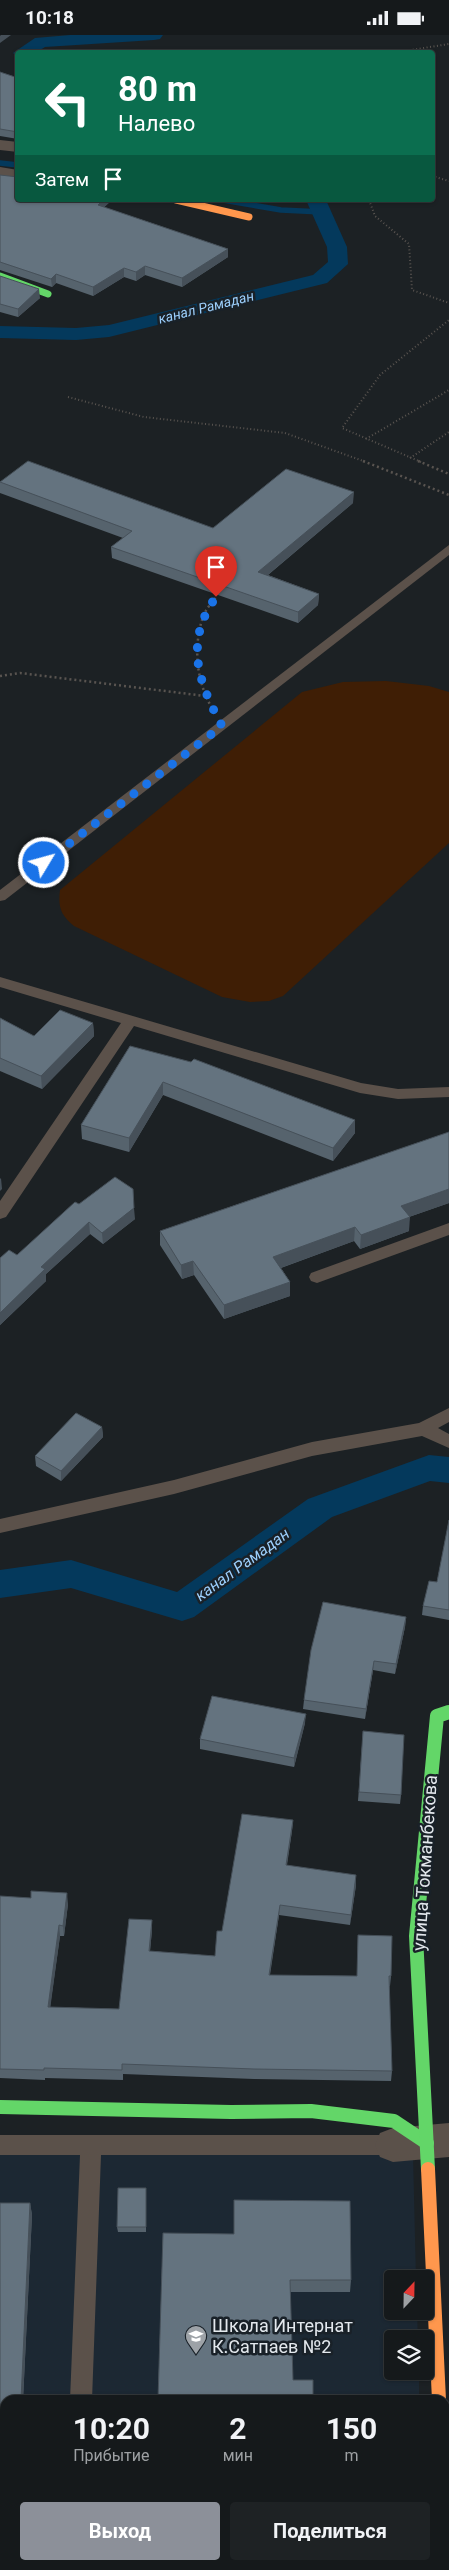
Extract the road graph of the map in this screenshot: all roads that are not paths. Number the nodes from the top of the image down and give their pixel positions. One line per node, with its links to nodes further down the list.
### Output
1 (0, 145): 2 (street)
2 (15, 147)
3 (0, 172): 4 (street)
4 (15, 174)
5 (185, 202): 6 (street)
6 (249, 217)
7 (0, 276): 8 (street)
8 (48, 294)
9 (449, 549): 10 (lane)
10 (0, 897)
11 (0, 982): 12 (lane)
12 (129, 1022): 13 (lane); 14 (lane)
13 (449, 1092)
14 (0, 1213)
15 (449, 1229): 16 (lane)
16 (317, 1277)
17 (449, 1414): 18 (lane)
18 (422, 1429): 19 (lane); 20 (lane)
19 (449, 1441)
20 (0, 1526)
21 (449, 1712): 23 (street, улица Токманбекова)
22 (0, 2107): 23 (street)
23 (438, 2142): 25 (street); 28 (street, улица Токманбекова)
24 (0, 2145): 26 (lane)
25 (393, 2145): 26 (lane)
26 (91, 2147): 27 (lane)
27 (81, 2395)
28 (439, 2395)

